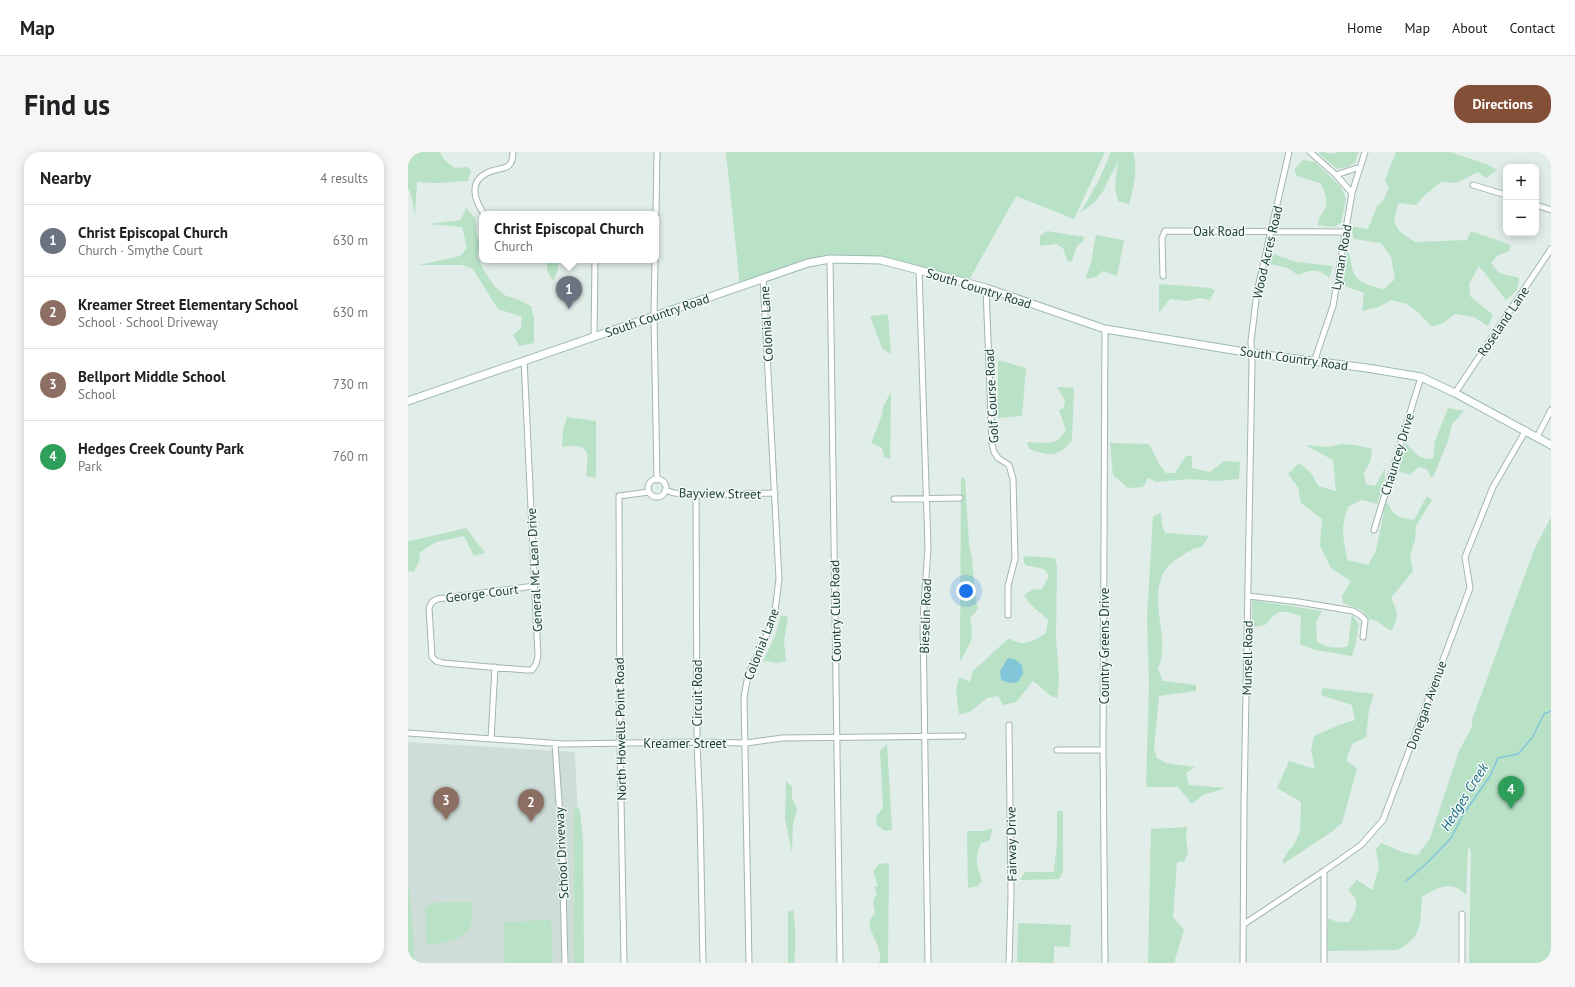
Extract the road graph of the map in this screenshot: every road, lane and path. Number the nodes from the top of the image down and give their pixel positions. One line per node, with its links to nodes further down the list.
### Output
1 (513, 152): 13 (street)
2 (657, 152): 14 (street)
3 (1289, 152): 15 (street, Wood Acres Road)
4 (1310, 152): 7 (street)
5 (1365, 152): 6 (street, Lyman Road)
6 (1360, 167): 7 (street); 9 (street, Lyman Road)
7 (1336, 175): 9 (street)
8 (1473, 185): 10 (street)
9 (1352, 193): 16 (street, Lyman Road)
10 (1503, 193)
11 (1539, 206): 12 (street)
12 (1551, 210)
13 (482, 211)
14 (656, 211)
15 (1271, 231): 16 (street, Oak Road); 22 (street, Oak Road); 28 (street, Wood Acres Road)
16 (1345, 232): 30 (street, Lyman Road)
17 (1551, 249): 32 (street, Roseland Lane)
18 (830, 259): 21 (main road, South Country Road); 23 (main road, South Country Road); 57 (street, Country Club Road)
19 (595, 263): 27 (street)
20 (655, 263): 25 (street)
21 (919, 269): 24 (main road, South Country Road); 46 (street, Bieselin Road)
22 (1163, 276)
23 (763, 278): 25 (main road, South Country Road); 41 (street, Colonial Lane)
24 (986, 288): 26 (main road, South Country Road); 50 (street, Golf Course Road)
25 (654, 316): 27 (main road, South Country Road); 38 (street)
26 (1105, 329): 28 (main road, South Country Road); 64 (street, Country Greens Drive)
27 (594, 337): 29 (main road, South Country Road)
28 (1251, 353): 30 (main road, South Country Road); 49 (street, Munsell Road)
29 (524, 360): 33 (main road, South Country Road); 48 (street, General Mc Lean Drive)
30 (1314, 362): 31 (main road, South Country Road)
31 (1421, 377): 32 (main road, South Country Road); 47 (street, Chauncey Drive)
32 (1455, 393): 35 (main road, South Country Road)
33 (408, 401)
34 (1551, 410): 36 (street)
35 (1526, 430): 36 (main road, South Country Road); 65 (street, Donegan Avenue)
36 (1536, 437): 37 (main road, South Country Road)
37 (1551, 445)
38 (657, 480): 39 (street, Bayview Street); 40 (street)
39 (665, 490): 40 (street, Bayview Street); 42 (street, Bayview Street)
40 (649, 492): 43 (street, Bayview Street)
41 (775, 493): 42 (street, Bayview Street); 61 (street, Colonial Lane)
42 (696, 495): 59 (street, Circuit Road)
43 (619, 496): 60 (street, North Howells Point Road)
44 (960, 498): 46 (street)
45 (894, 499): 46 (street)
46 (927, 499): 55 (street, Bieselin Road)
47 (1374, 530)
48 (534, 586): 52 (street, General Mc Lean Drive); 52 (street, George Court)
49 (1248, 596): 51 (street); 67 (street, Munsell Road)
50 (1008, 615)
51 (1363, 637)
52 (496, 667): 58 (street)
53 (1010, 725): 74 (street, Fairway Drive)
54 (408, 733): 58 (street, Kreamer Street)
55 (924, 736): 56 (street, Kreamer Street); 57 (street, Kreamer Street); 73 (street, Bieselin Road)
56 (963, 736)
57 (837, 737): 61 (street, Kreamer Street); 72 (street, Country Club Road)
58 (491, 739): 62 (street, Kreamer Street)
59 (697, 742): 60 (street, Kreamer Street); 61 (street, Kreamer Street); 70 (street, Circuit Road)
60 (620, 743): 62 (street, Kreamer Street); 69 (street, North Howells Point Road)
61 (746, 743): 71 (street, Colonial Lane)
62 (555, 744): 68 (street, School Driveway)
63 (1057, 750): 64 (street)
64 (1103, 750): 75 (street, Country Greens Drive)
65 (1324, 871): 67 (street, Donegan Avenue); 77 (street)
66 (1462, 914): 78 (street)
67 (1244, 924): 76 (street, Munsell Road)
68 (565, 963)
69 (624, 963)
70 (703, 963)
71 (748, 963)
72 (840, 963)
73 (928, 963)
74 (1008, 963)
75 (1105, 963)
76 (1243, 963)
77 (1324, 963)
78 (1462, 963)

